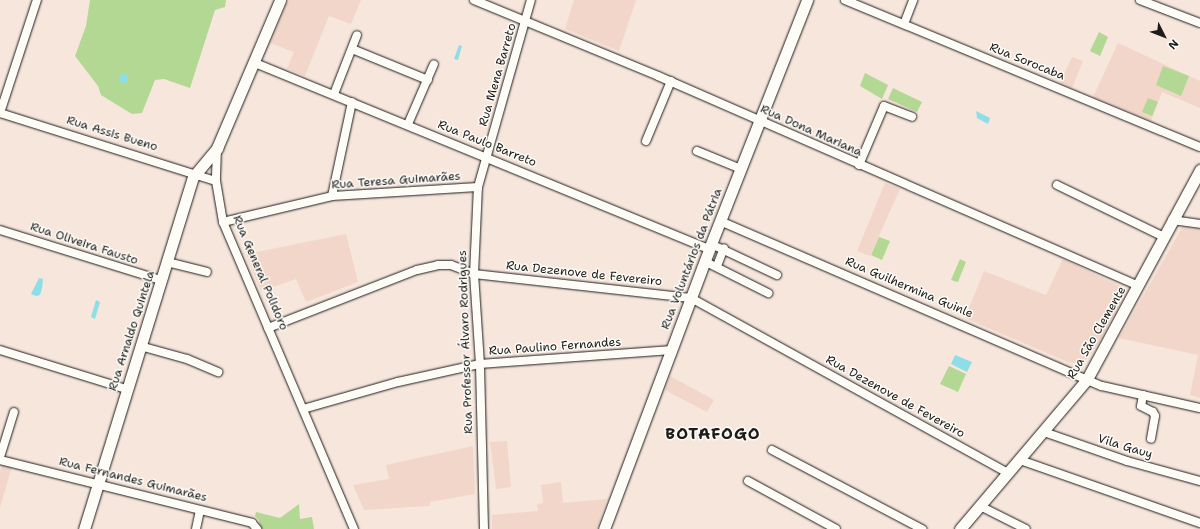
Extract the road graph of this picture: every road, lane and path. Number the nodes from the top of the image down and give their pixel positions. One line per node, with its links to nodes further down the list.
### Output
1 (37, 0): 20 (street)
2 (280, 0): 14 (main road, Rua General Polidoro)
3 (474, 0): 9 (street, Rua Dona Mariana)
4 (531, 0): 9 (street, Rua Mena Barreto)
5 (807, 0): 22 (main road, Rua Voluntários da Pátria)
6 (845, 0): 11 (street, Rua Sorocaba)
7 (913, 0): 11 (street)
8 (1140, 0): 10 (street)
9 (525, 22): 17 (street, Rua Dona Mariana); 28 (street, Rua Mena Barreto)
10 (1200, 23)
11 (904, 24): 25 (street, Rua Sorocaba)
12 (357, 35): 13 (street)
13 (352, 49): 16 (street); 18 (street)
14 (255, 63): 18 (street, Rua Paulo Barreto); 26 (main road, Rua General Polidoro)
15 (434, 64): 16 (street)
16 (428, 80): 23 (street)
17 (671, 81): 22 (street, Rua Dona Mariana); 24 (street)
18 (334, 94): 19 (street, Rua Paulo Barreto)
19 (352, 102): 23 (street, Rua Paulo Barreto); 36 (street)
20 (0, 113): 32 (street, Rua Assis Bueno)
21 (912, 117): 29 (street)
22 (759, 121): 29 (street, Rua Dona Mariana); 30 (main road, Rua Voluntários da Pátria)
23 (408, 124): 28 (street, Rua Paulo Barreto)
24 (646, 141)
25 (1200, 147)
26 (217, 148): 32 (main road, Rua Arnaldo Quintela); 33 (street, Rua General Polidoro)
27 (697, 151): 30 (street)
28 (487, 156): 35 (street, Rua Professor Álvaro Rodrigues); 43 (street, Rua Paulo Barreto)
29 (859, 165): 52 (street, Rua Dona Mariana)
30 (740, 169): 38 (main road, Rua Voluntários da Pátria)
31 (1200, 170): 37 (main road, Rua São Clemente)
32 (195, 172): 33 (street, Rua Assis Bueno); 46 (main road, Rua Arnaldo Quintela)
33 (216, 181): 39 (street, Rua General Polidoro)
34 (1057, 184): 42 (street)
35 (478, 187): 36 (street, Rua Teresa Guimarães); 49 (street, Rua Professor Álvaro Rodrigues)
36 (332, 196): 39 (street, Rua Teresa Guimarães)
37 (1172, 220): 40 (street); 42 (main road, Rua São Clemente)
38 (720, 221): 43 (main road, Rua Voluntários da Pátria); 61 (street, Rua Guilhermina Guinle)
39 (223, 222): 55 (street, Rua General Polidoro)
40 (1200, 224)
41 (0, 230): 51 (street, Rua Oliveira Fausto)
42 (1164, 237): 52 (main road, Rua São Clemente)
43 (710, 247): 44 (street, Rua Paulo Barreto); 45 (main road, Rua Voluntários da Pátria)
44 (724, 248): 47 (street); 50 (street, Rua Paulo Barreto)
45 (704, 261): 47 (street); 54 (main road, Rua Voluntários da Pátria)
46 (167, 262): 48 (street); 51 (main road, Rua Arnaldo Quintela)
47 (717, 266): 53 (street)
48 (207, 272)
49 (474, 274): 54 (street, Rua Dezenove de Fevereiro); 55 (street, Rua Dezenove de Fevereiro); 59 (street, Rua Professor Álvaro Rodrigues)
50 (777, 275)
51 (162, 280): 56 (main road, Rua Arnaldo Quintela)
52 (1138, 286): 61 (main road, Rua São Clemente)
53 (768, 293)
54 (691, 298): 58 (main road, Rua Voluntários da Pátria); 72 (street, Rua Dezenove de Fevereiro)
55 (268, 328): 64 (street, Rua General Polidoro)
56 (140, 346): 60 (street); 62 (main road, Rua Arnaldo Quintela)
57 (0, 350): 62 (street)
58 (671, 350): 59 (street, Rua Paulino Fernandes); 84 (main road, Rua Voluntários da Pátria)
59 (480, 364): 64 (street, Rua Paulino Fernandes); 83 (street, Rua Professor Álvaro Rodrigues)
60 (218, 372)
61 (1087, 379): 63 (street, Rua Guilhermina Guinle); 67 (main road, Rua São Clemente)
62 (126, 389): 75 (main road, Rua Arnaldo Quintela)
63 (1143, 395): 65 (street, Rua Guilhermina Guinle); 68 (street)
64 (303, 408): 82 (street, Rua General Polidoro)
65 (1200, 408)
66 (14, 412): 70 (street)
67 (1044, 432): 71 (main road, Rua São Clemente); 74 (street, Vila Gauy)
68 (1151, 439)
69 (772, 450): 86 (street)
70 (0, 458): 75 (street, Rua Fernandes Guimarães)
71 (1020, 460): 72 (main road, Rua São Clemente); 78 (street)
72 (1008, 473): 76 (main road, Rua São Clemente)
73 (748, 481): 85 (street)
74 (1200, 481)
75 (98, 483): 77 (street, Rua Fernandes Guimarães); 79 (main road, Rua Arnaldo Quintela)
76 (980, 506): 87 (main road, Rua São Clemente); 88 (street)
77 (200, 510): 80 (street); 81 (street, Rua Fernandes Guimarães)
78 (1200, 523)
79 (84, 529)
80 (196, 529)
81 (257, 529)
82 (354, 529)
83 (484, 529)
84 (604, 529)
85 (836, 529)
86 (922, 529)
87 (960, 529)
88 (1026, 529)

